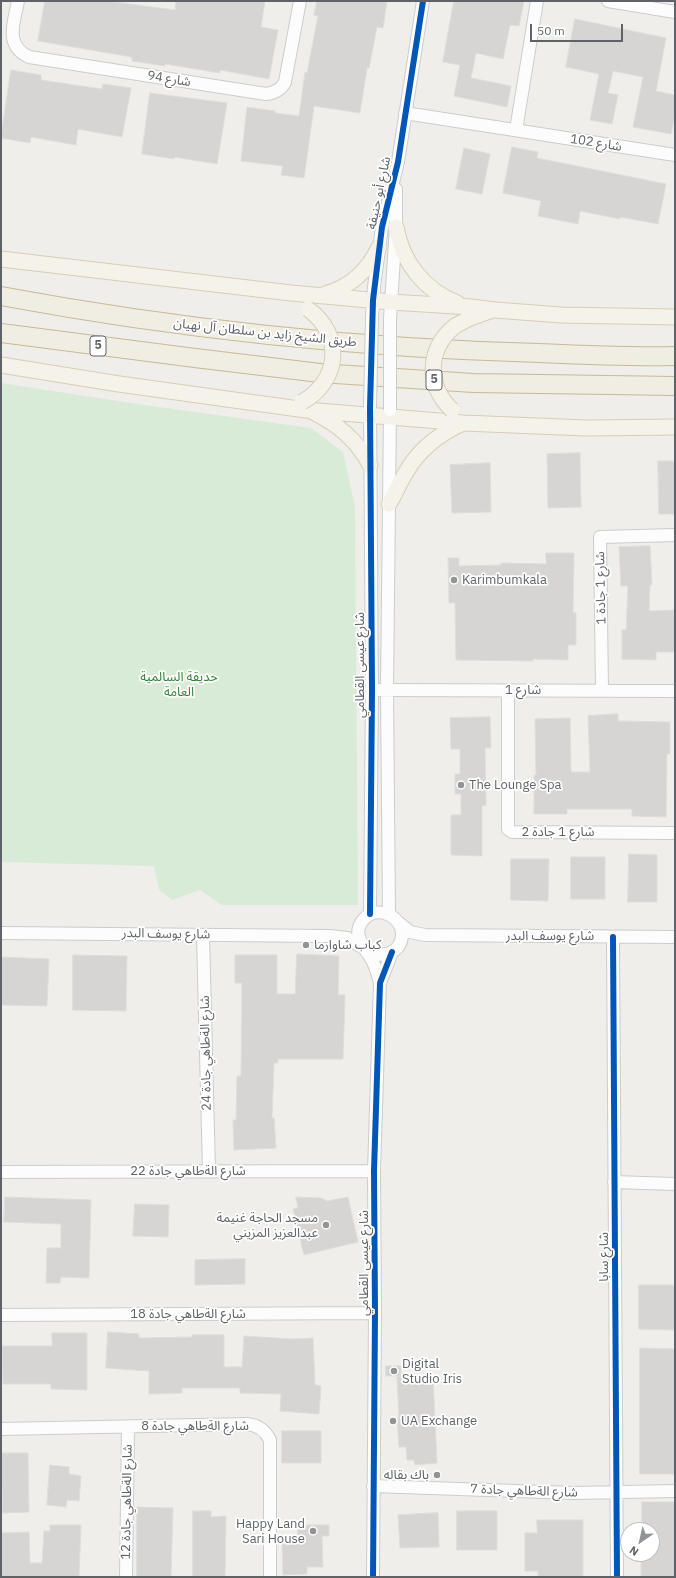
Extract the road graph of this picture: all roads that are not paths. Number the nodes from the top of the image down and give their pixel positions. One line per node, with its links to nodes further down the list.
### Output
1 (18, 1): 2 (street, شارع 94)
2 (300, 1)
3 (423, 1): 7 (street, شارع أبو حنيفة)
4 (537, 1): 8 (street)
5 (608, 1): 6 (street)
6 (675, 12)
7 (405, 113): 8 (street, شارع 102); 10 (street, شارع أبو حنيفة)
8 (516, 130): 9 (street, شارع 102)
9 (675, 155)
10 (396, 170): 11 (street, شارع أبو حنيفة); 12 (street, شارع أبو حنيفة)
11 (396, 227): 18 (street, شارع أبو حنيفة); 19 (main road)
12 (379, 247): 16 (main road); 17 (street, شارع أبو حنيفة)
13 (1, 259): 14 (main road)
14 (281, 292): 16 (main road); 26 (main road, bridge)
15 (1, 296): 23 (highway, طريق الشيخ زايد بن سلطان آل نهيان)
16 (317, 296): 17 (main road)
17 (373, 300): 18 (main road); 27 (street, شارع أبو حنيفة, bridge)
18 (391, 302): 19 (main road); 28 (street, شارع أبو حنيفة, bridge)
19 (472, 307): 20 (main road)
20 (495, 310): 21 (main road); 29 (main road, bridge)
21 (675, 317)
22 (1, 332): 25 (highway, 5)
23 (675, 356)
24 (1, 365): 26 (main road)
25 (675, 386)
26 (304, 406): 27 (main road); 31 (main road)
27 (370, 411): 28 (main road); 31 (street, شارع عيسى القطامي)
28 (390, 413): 29 (main road); 32 (street)
29 (469, 423): 30 (main road); 32 (main road)
30 (675, 427)
31 (370, 465): 34 (street, شارع عيسى القطامي)
32 (389, 504): 35 (street)
33 (675, 535): 37 (street, شارع 1 جادة 1)
34 (372, 690): 35 (street, شارع 1); 41 (street, شارع عيسى القطامي)
35 (387, 690): 36 (street, شارع 1); 40 (street)
36 (508, 690): 37 (street, شارع 1); 39 (street, شارع 1 جادة 2)
37 (602, 690): 38 (street, شارع 1)
38 (675, 691)
39 (675, 833)
40 (389, 914): 41 (street); 42 (street)
41 (367, 917): 45 (street, شارع يوسف البدر); 49 (street)
42 (399, 923): 46 (street, شارع يوسف البدر); 50 (street)
43 (1, 933): 44 (street, شارع يوسف البدر)
44 (203, 934): 45 (street, شارع يوسف البدر); 52 (street, شارع الةطاهي جادة 24)
45 (330, 936): 49 (street, شارع يوسف البدر)
46 (424, 936): 47 (street, شارع يوسف البدر); 50 (street, شارع يوسف البدر)
47 (613, 937): 48 (street, شارع يوسف البدر); 55 (street, شارع سابا)
48 (675, 937)
49 (364, 949): 50 (street); 51 (street, شارع عيسى القطامي)
50 (395, 950): 51 (street, شارع عيسى القطامي)
51 (380, 983): 53 (street, شارع عيسى القطامي)
52 (209, 1171): 53 (street, شارع الةطاهي جادة 22); 54 (street, شارع الةطاهي جادة 22)
53 (374, 1171): 57 (street, شارع عيسى القطامي)
54 (1, 1172)
55 (614, 1182): 56 (street); 62 (street, شارع سابا)
56 (675, 1184)
57 (375, 1313): 58 (street, شارع الةطاهي جادة 18); 61 (street, شارع عيسى القطامي)
58 (1, 1315)
59 (128, 1427): 60 (street, شارع الةطاهي جادة 8); 64 (street, شارع الةطاهي جادة 12); 65 (street, شارع الةطاهي جادة 8)
60 (1, 1429)
61 (373, 1486): 62 (street, شارع الةطاهي جادة 7); 66 (street, شارع عيسى القطامي)
62 (616, 1492): 63 (street, شارع الةطاهي جادة 7); 67 (street, شارع سابا)
63 (675, 1492)
64 (126, 1577)
65 (270, 1577)
66 (373, 1577)
67 (616, 1577)

